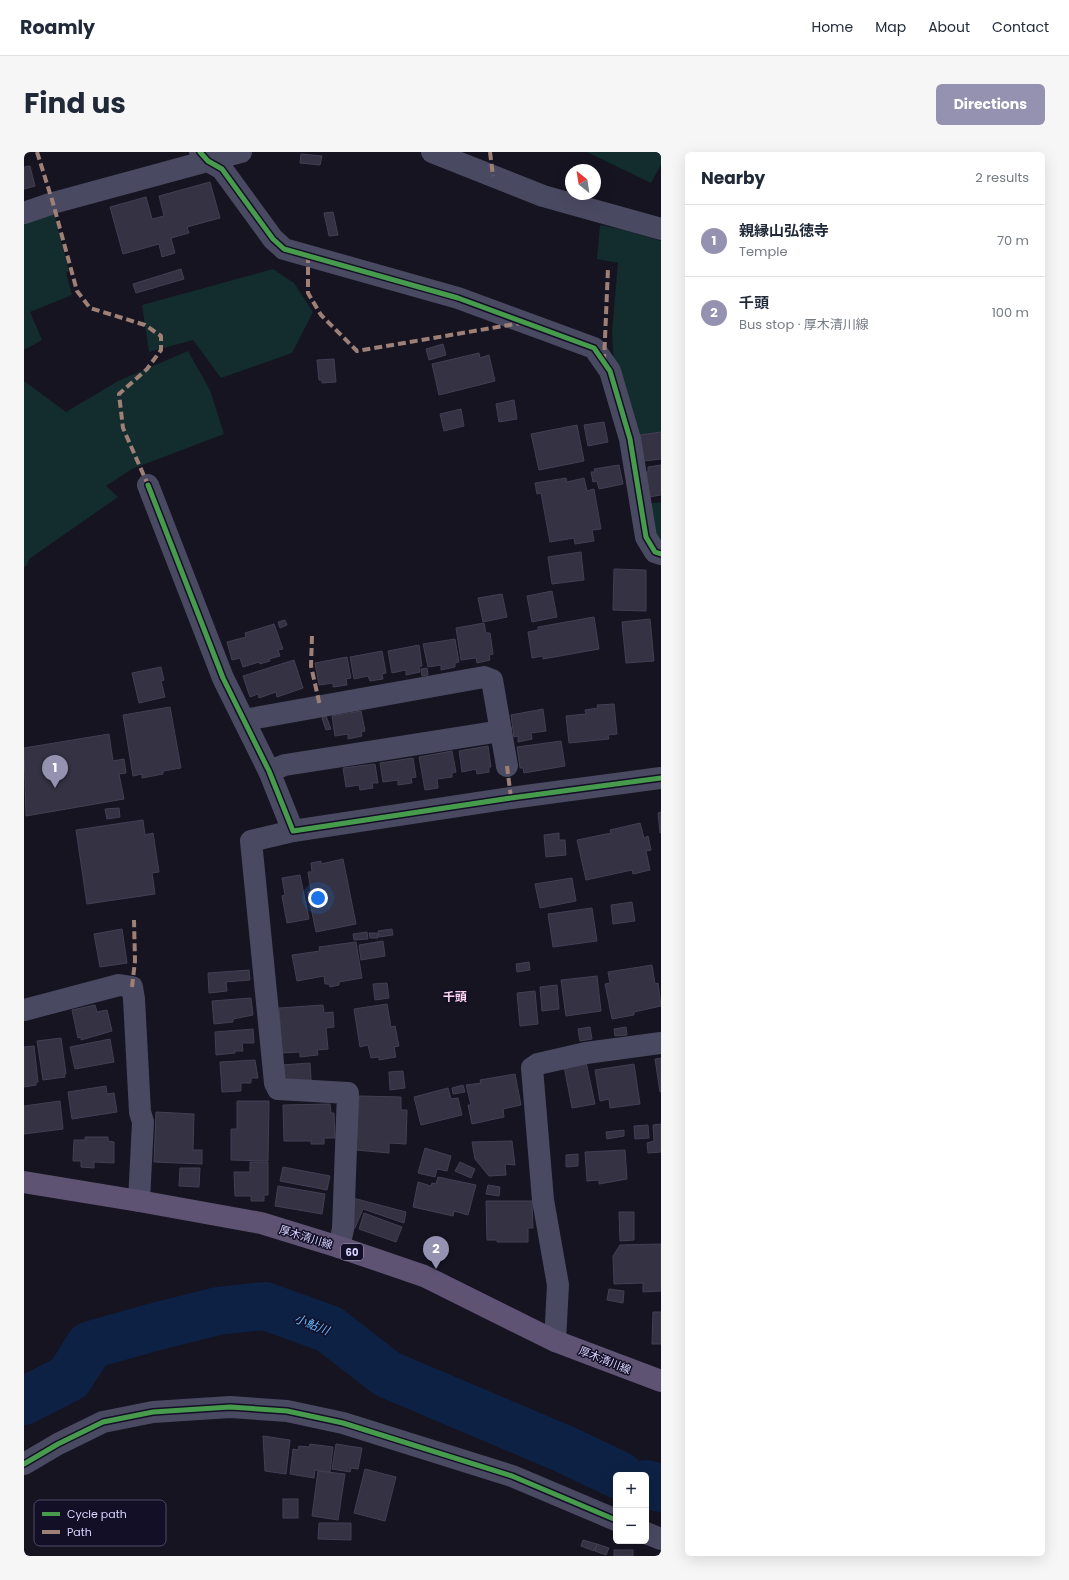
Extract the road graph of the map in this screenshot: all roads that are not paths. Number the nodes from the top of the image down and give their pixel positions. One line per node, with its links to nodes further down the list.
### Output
1 (241, 152): 3 (street)
2 (432, 152): 5 (street)
3 (204, 157): 4 (street); 7 (street)
4 (24, 213)
5 (661, 229)
6 (148, 485): 8 (street)
7 (661, 554)
8 (244, 720): 9 (street); 11 (street)
9 (501, 731): 10 (street); 11 (street)
10 (507, 766)
11 (269, 770): 13 (street)
12 (661, 778): 13 (street)
13 (293, 831): 18 (street)
14 (24, 1010): 17 (street)
15 (661, 1042): 19 (street)
16 (24, 1182): 17 (main road, 厚木清川線 / 60)
17 (139, 1201): 18 (main road, 厚木清川線 / 60)
18 (339, 1247): 19 (main road, 厚木清川線 / 60)
19 (555, 1341): 20 (main road, 厚木清川線 / 60)
20 (661, 1381)
21 (24, 1464): 22 (street)
22 (613, 1519)
23 (649, 1534): 24 (street)
24 (661, 1539)

